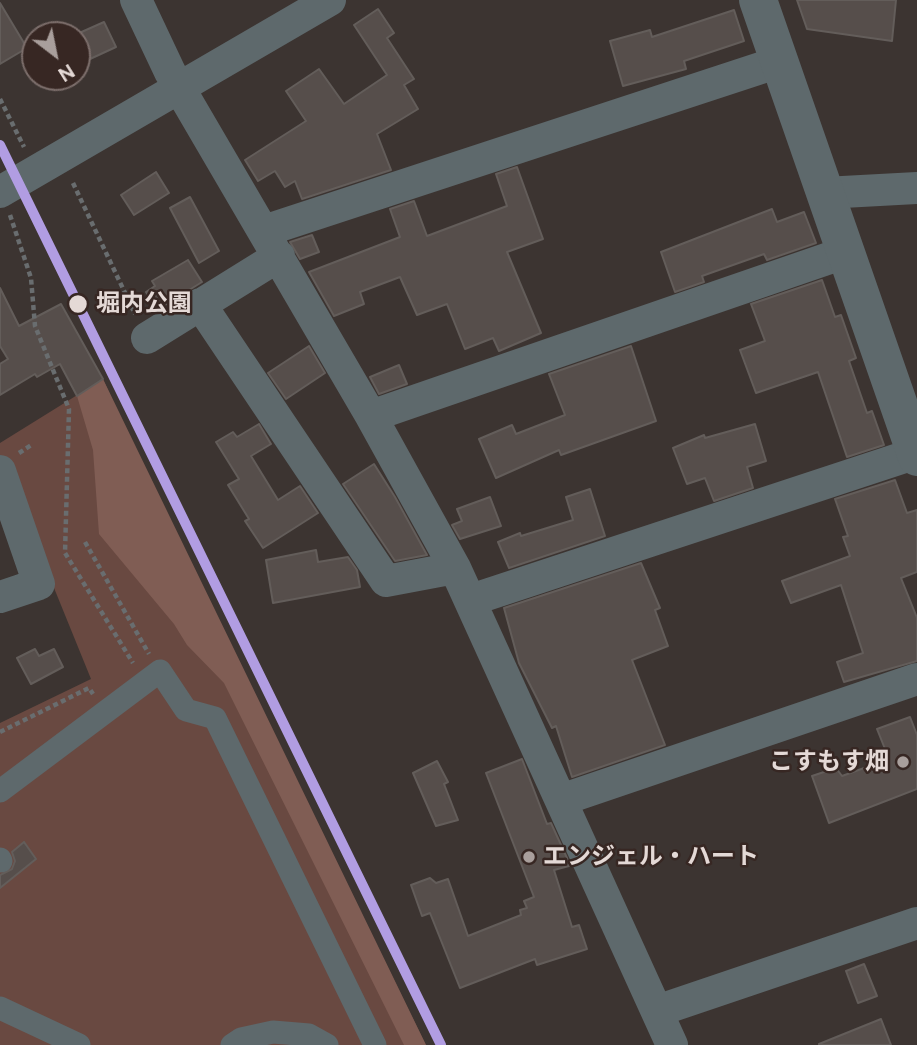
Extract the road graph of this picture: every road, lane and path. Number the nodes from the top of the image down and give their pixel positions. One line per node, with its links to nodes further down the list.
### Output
1 (136, 0): 5 (street)
2 (330, 0): 5 (street)
3 (758, 0): 4 (street)
4 (779, 62): 10 (street); 12 (street)
5 (180, 88): 7 (street); 12 (street)
6 (0, 99): 7 (path)
7 (37, 173): 11 (street)
8 (71, 178): 15 (path)
9 (917, 188): 10 (street)
10 (824, 193): 13 (street)
11 (5, 202): 23 (path)
12 (272, 244): 14 (street); 16 (street)
13 (844, 253): 16 (street); 17 (street)
14 (200, 304): 15 (street); 20 (street)
15 (147, 338)
16 (370, 416): 20 (street)
17 (917, 455): 22 (street)
18 (0, 471): 21 (street)
19 (85, 542): 23 (path)
20 (455, 568): 22 (street)
21 (0, 597)
22 (471, 600): 28 (street)
23 (150, 674): 25 (street); 35 (street)
24 (917, 678): 28 (street)
25 (106, 711): 26 (path); 27 (street)
26 (0, 732)
27 (0, 792)
28 (561, 800): 31 (street)
29 (917, 923): 31 (street)
30 (0, 1009): 32 (street)
31 (657, 1011): 36 (street)
32 (79, 1045)
33 (232, 1045): 34 (street)
34 (327, 1045)
35 (375, 1045)
36 (672, 1045)

